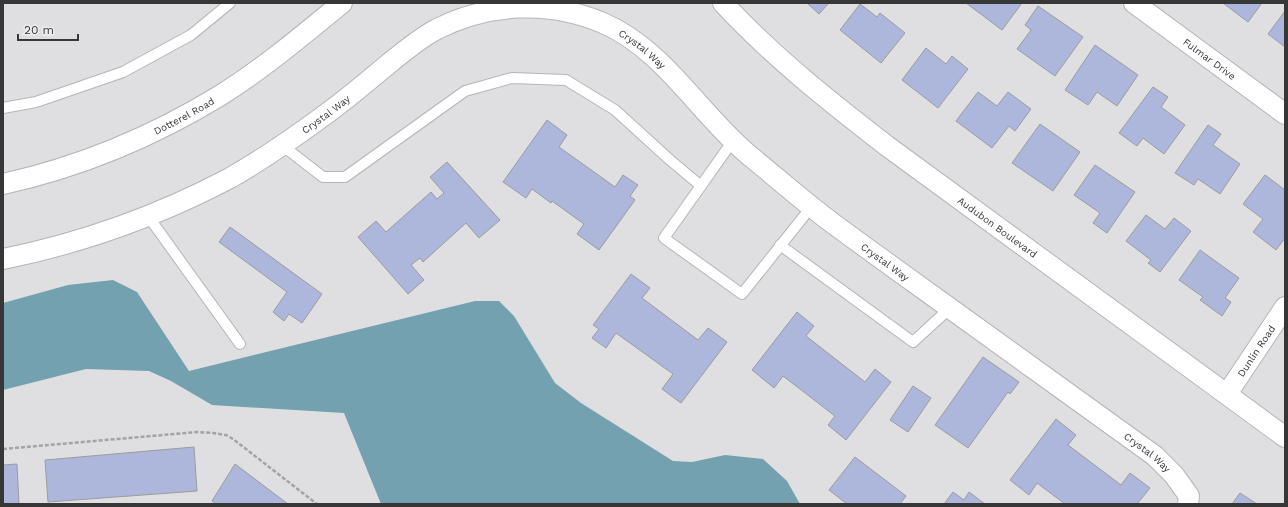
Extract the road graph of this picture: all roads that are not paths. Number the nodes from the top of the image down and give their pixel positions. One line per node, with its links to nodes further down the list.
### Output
1 (230, 3): 5 (lane)
2 (342, 3): 9 (street, Dotterel Road)
3 (723, 3): 18 (street, Audubon Boulevard)
4 (1134, 3): 6 (street, Fulmar Drive)
5 (3, 108)
6 (1285, 114)
7 (732, 142): 8 (street, Crystal Way); 10 (lane); 11 (street, Crystal Way)
8 (283, 146): 10 (lane); 12 (street, Crystal Way)
9 (3, 184)
10 (701, 186): 13 (lane)
11 (812, 206): 13 (lane); 16 (street, Crystal Way)
12 (148, 216): 14 (street, Crystal Way); 17 (lane)
13 (780, 245): 16 (lane)
14 (3, 259)
15 (1285, 307): 18 (street, Dunlin Road)
16 (950, 308): 20 (street, Crystal Way)
17 (240, 344)
18 (1227, 394): 19 (street, Audubon Boulevard)
19 (1285, 437)
20 (1188, 504)

